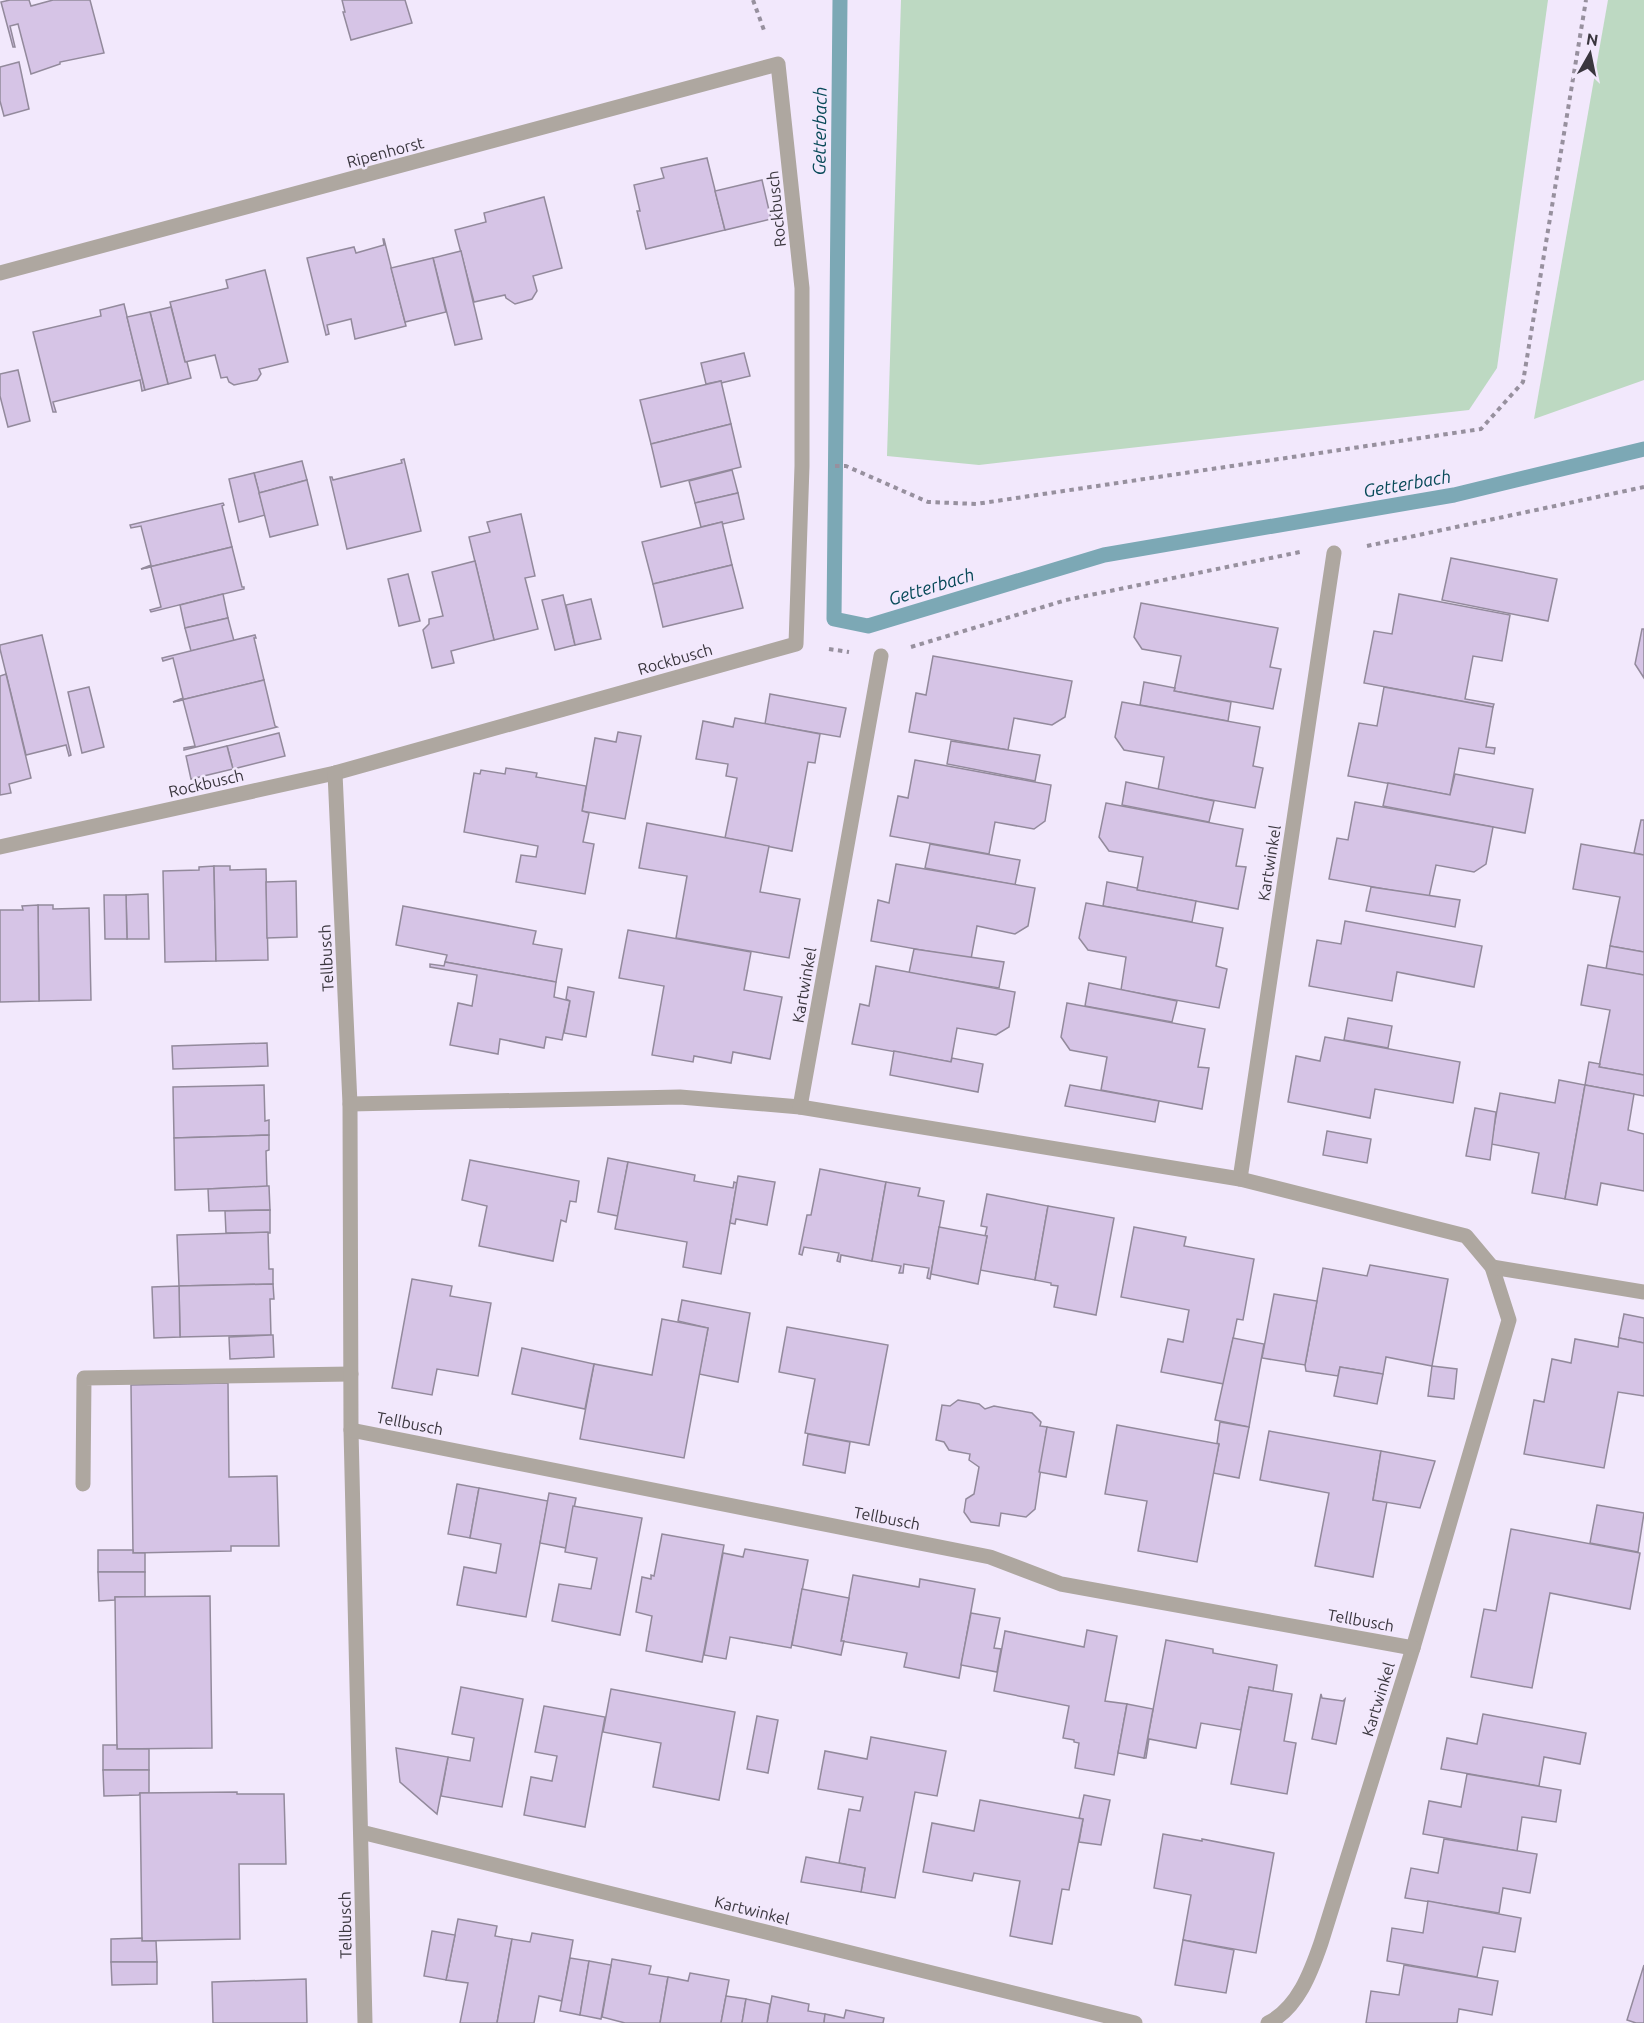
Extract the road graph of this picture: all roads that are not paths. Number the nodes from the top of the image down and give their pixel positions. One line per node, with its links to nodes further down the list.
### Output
1 (778, 64): 2 (street, Ripenhorst); 5 (street, Rockbusch)
2 (0, 273)
3 (1334, 553): 9 (street, Kartwinkel)
4 (881, 656): 8 (street, Kartwinkel)
5 (335, 773): 6 (street, Rockbusch); 7 (street, Tellbusch)
6 (0, 848)
7 (350, 1104): 8 (street, Kartwinkel); 12 (street, Tellbusch)
8 (800, 1107): 9 (street, Kartwinkel)
9 (1240, 1179): 10 (street, Kartwinkel)
10 (1492, 1267): 11 (street); 15 (street, Kartwinkel)
11 (1644, 1292)
12 (351, 1374): 13 (street, Tellbusch); 14 (street)
13 (351, 1430): 15 (street, Tellbusch); 16 (street, Tellbusch)
14 (83, 1484)
15 (1413, 1648): 19 (street, Kartwinkel)
16 (361, 1832): 17 (street, Tellbusch); 18 (street, Kartwinkel)
17 (365, 2023)
18 (1135, 2023)
19 (1268, 2023)

